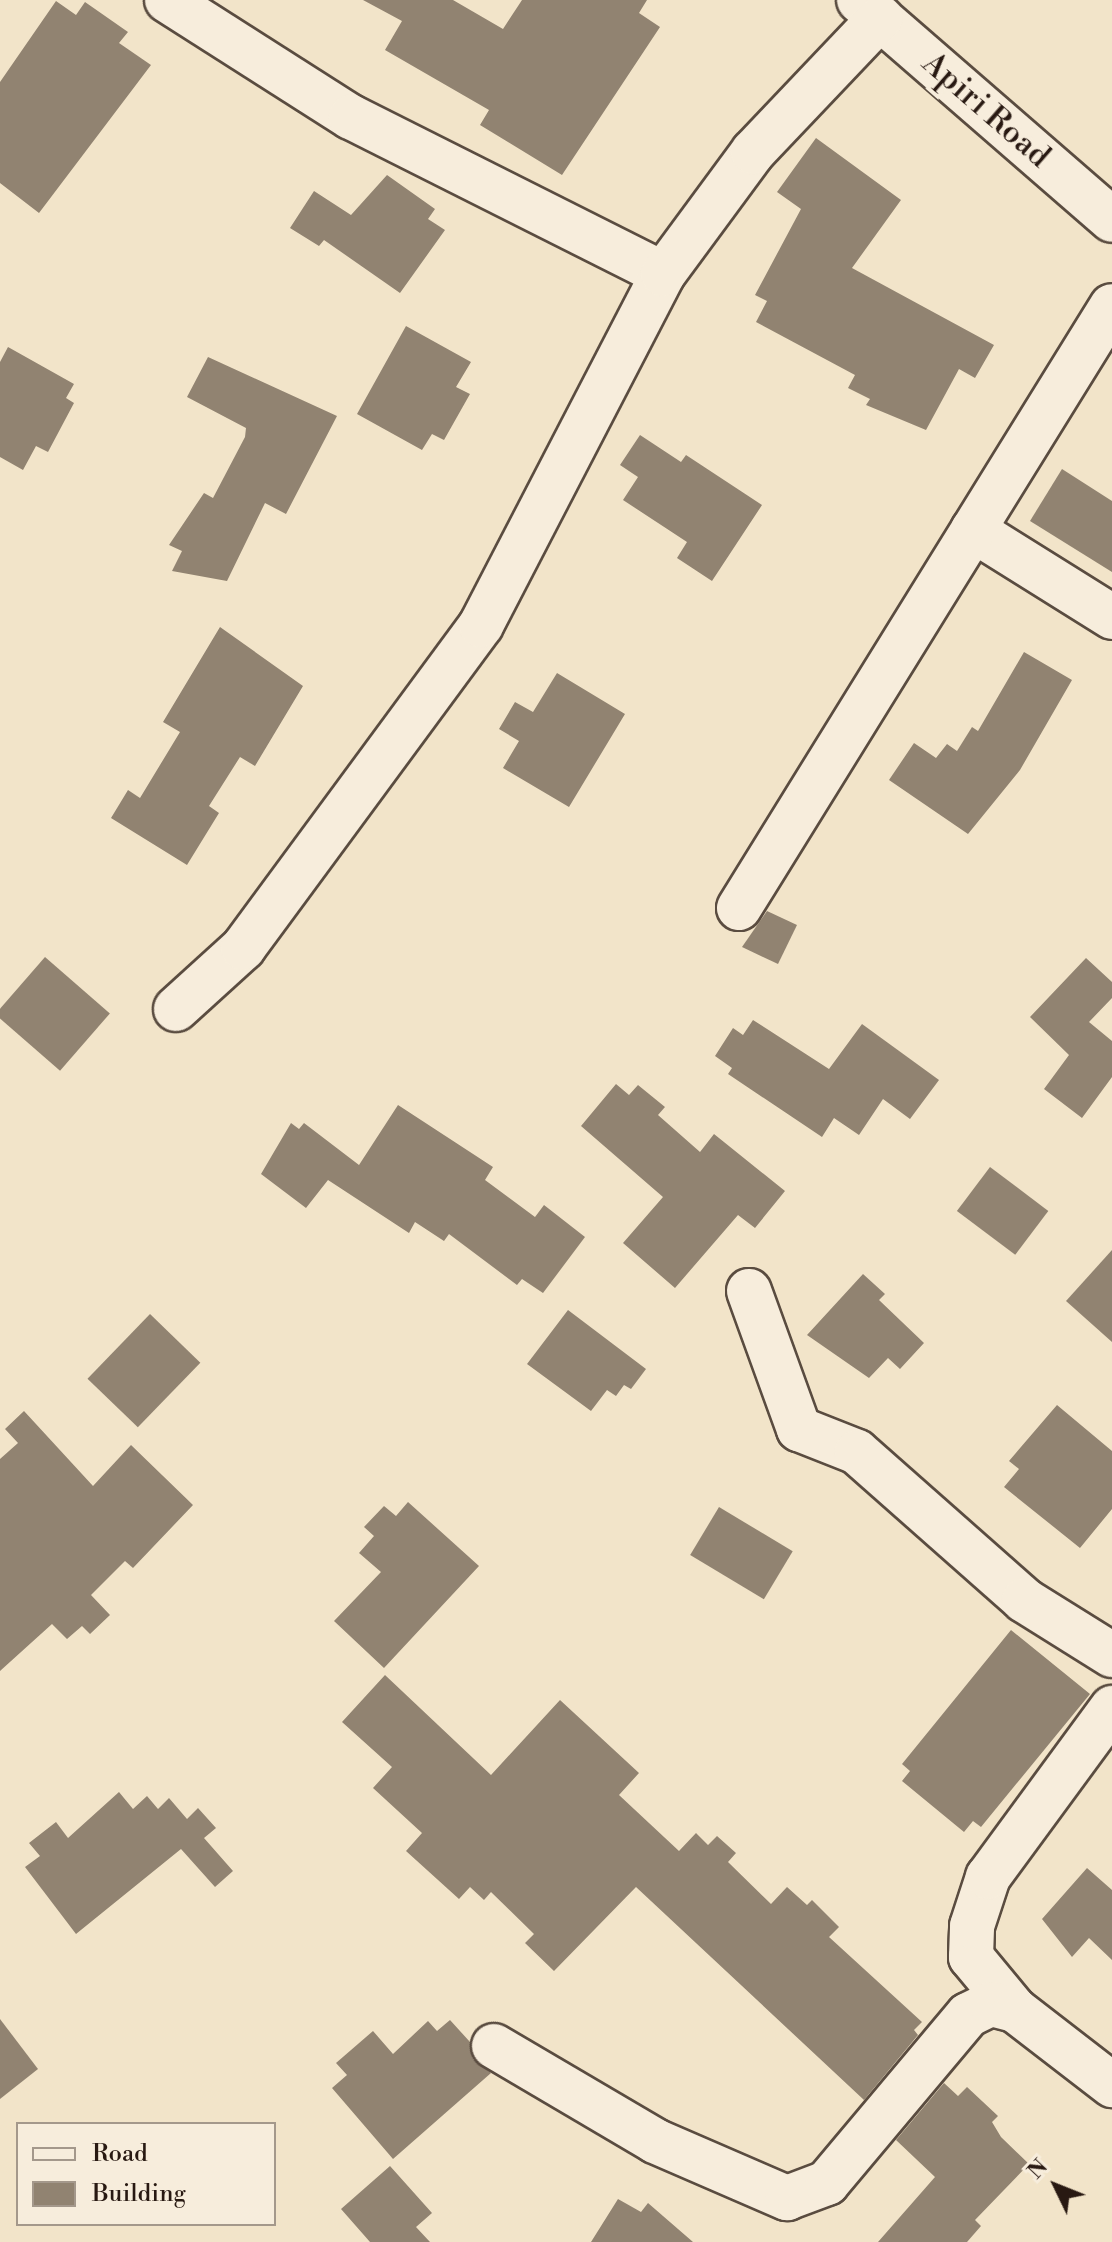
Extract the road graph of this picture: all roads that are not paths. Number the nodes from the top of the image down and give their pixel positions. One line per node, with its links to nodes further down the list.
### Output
1 (167, 0): 4 (street)
2 (869, 9): 3 (street, Apiri Road); 4 (street)
3 (1112, 220)
4 (663, 274): 9 (street)
5 (1112, 306): 6 (street)
6 (973, 530): 7 (street); 8 (street)
7 (1112, 617)
8 (739, 908)
9 (176, 1009)
10 (749, 1291): 11 (street)
11 (1112, 1655)
12 (1112, 1708): 13 (street)
13 (1015, 2010): 14 (street); 15 (street)
14 (494, 2046)
15 (1112, 2085)

